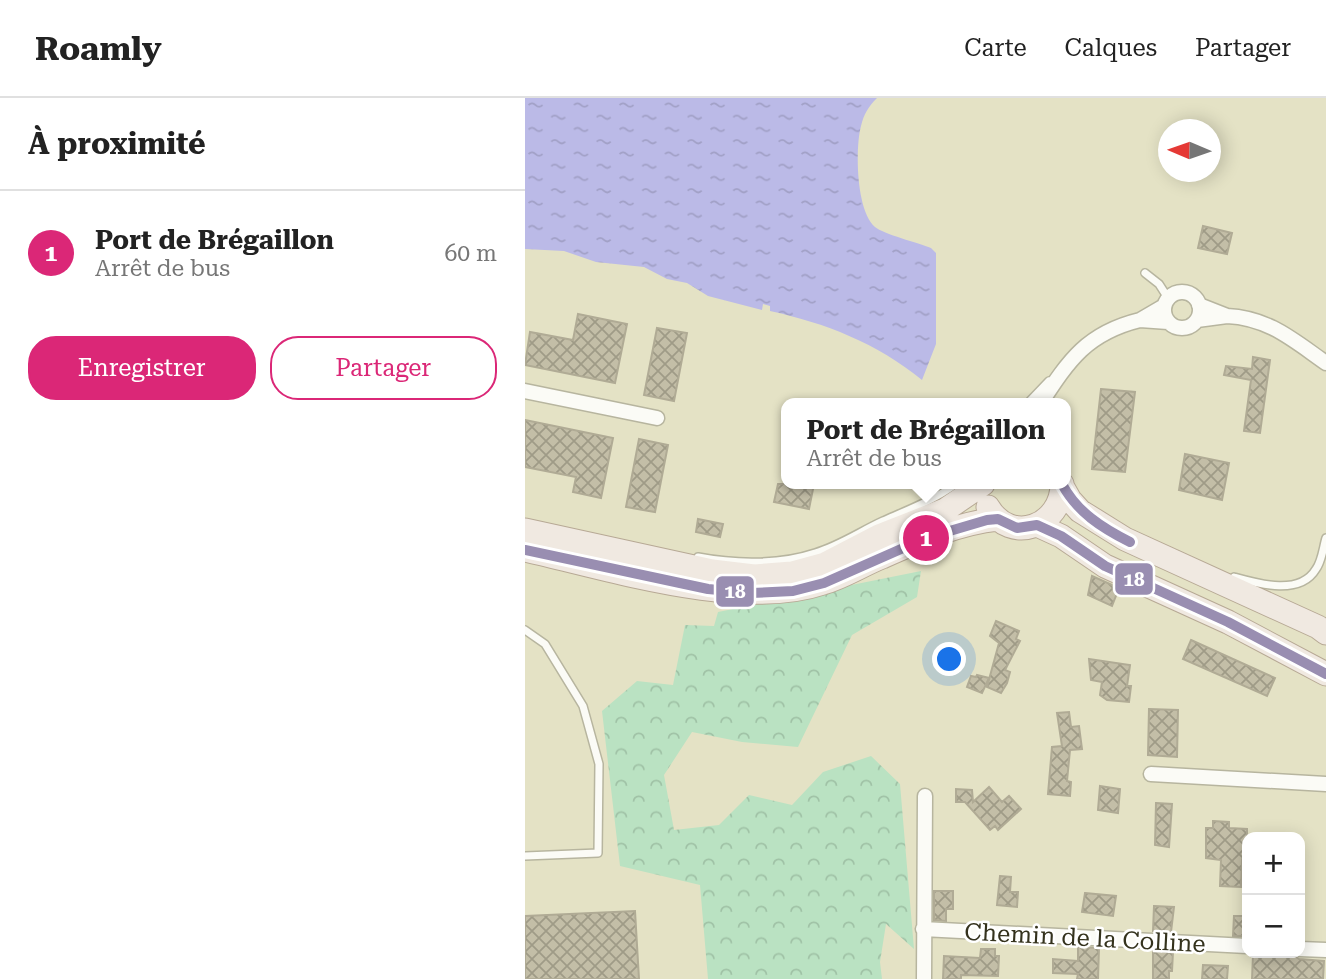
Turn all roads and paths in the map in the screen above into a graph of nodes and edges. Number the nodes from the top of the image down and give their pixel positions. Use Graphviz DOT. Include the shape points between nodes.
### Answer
graph roads {
  1 [pos="1145,273"];
  2 [pos="1166,302"];
  3 [pos="1199,305"];
  4 [pos="1227,316"];
  5 [pos="1140,320"];
  6 [pos="1197,320"];
  7 [pos="1168,322"];
  8 [pos="1324,358"];
  9 [pos="1067,363"];
  10 [pos="525,391"];
  11 [pos="1033,398"];
  12 [pos="1044,398"];
  13 [pos="1054,398"];
  14 [pos="657,418"];
  15 [pos="947,489"];
  16 [pos="976,489"];
  17 [pos="984,489"];
  18 [pos="1062,489"];
  19 [pos="1064,489"];
  20 [pos="998,519"];
  21 [pos="1037,525"];
  22 [pos="528,537"];
  23 [pos="1326,538"];
  24 [pos="625,543"];
  25 [pos="690,555"];
  26 [pos="1198,572"];
  27 [pos="525,629"];
  28 [pos="1326,633"];
  29 [pos="1326,674"];
  30 [pos="1151,774"];
  31 [pos="1326,783"];
  32 [pos="925,796"];
  33 [pos="525,856"];
  34 [pos="923,929"];
  35 [pos="1242,946"];
  36 [pos="1305,949"];
  37 [pos="1326,950"];
  38 [pos="924,979"];
  1 -- 2 [label="lane" via="1159,285"];
  2 -- 3 [label="street" via="1182,292 1193,296"];
  2 -- 5 [label="street"];
  2 -- 7 [label="street"];
  3 -- 4 [label="street"];
  3 -- 6 [label="street"];
  4 -- 6 [label="street"];
  4 -- 8 [label="street" via="1247,317 1287,333"];
  5 -- 7 [label="street"];
  5 -- 9 [label="street" via="1114,326"];
  6 -- 7 [label="street" via="1182,328"];
  9 -- 11 [label="lane"];
  9 -- 12 [label="street"];
  9 -- 13 [label="street"];
  10 -- 14 [label="street"];
  15 -- 25 [label="lane" via="816,553 768,561"];
  16 -- 22 [label="main road" via="945,510 825,564 792,573 754,576 712,571"];
  17 -- 20 [label="main road" via="986,503"];
  18 -- 21 [label="main road" via="1056,510"];
  19 -- 26 [label="main road" via="1080,510 1125,539"];
  20 -- 21 [label="main road" via="1017,528"];
  20 -- 22 [label="main road" via="926,538 824,583 793,591 751,593 708,589"];
  21 -- 29 [label="main road" via="1105,566 1228,622"];
  22 -- 24 [label="lane"];
  23 -- 26 [label="lane" via="1314,573 1292,586 1254,583 1214,570"];
  26 -- 28 [label="main road"];
  27 -- 33 [label="lane" via="545,644 583,706 599,764 599,790 598,853"];
  30 -- 31 [label="street"];
  32 -- 34 [label="street"];
  34 -- 35 [label="street, Chemin de la Colline"];
  34 -- 38 [label="street"];
  36 -- 37 [label="street"];
}
